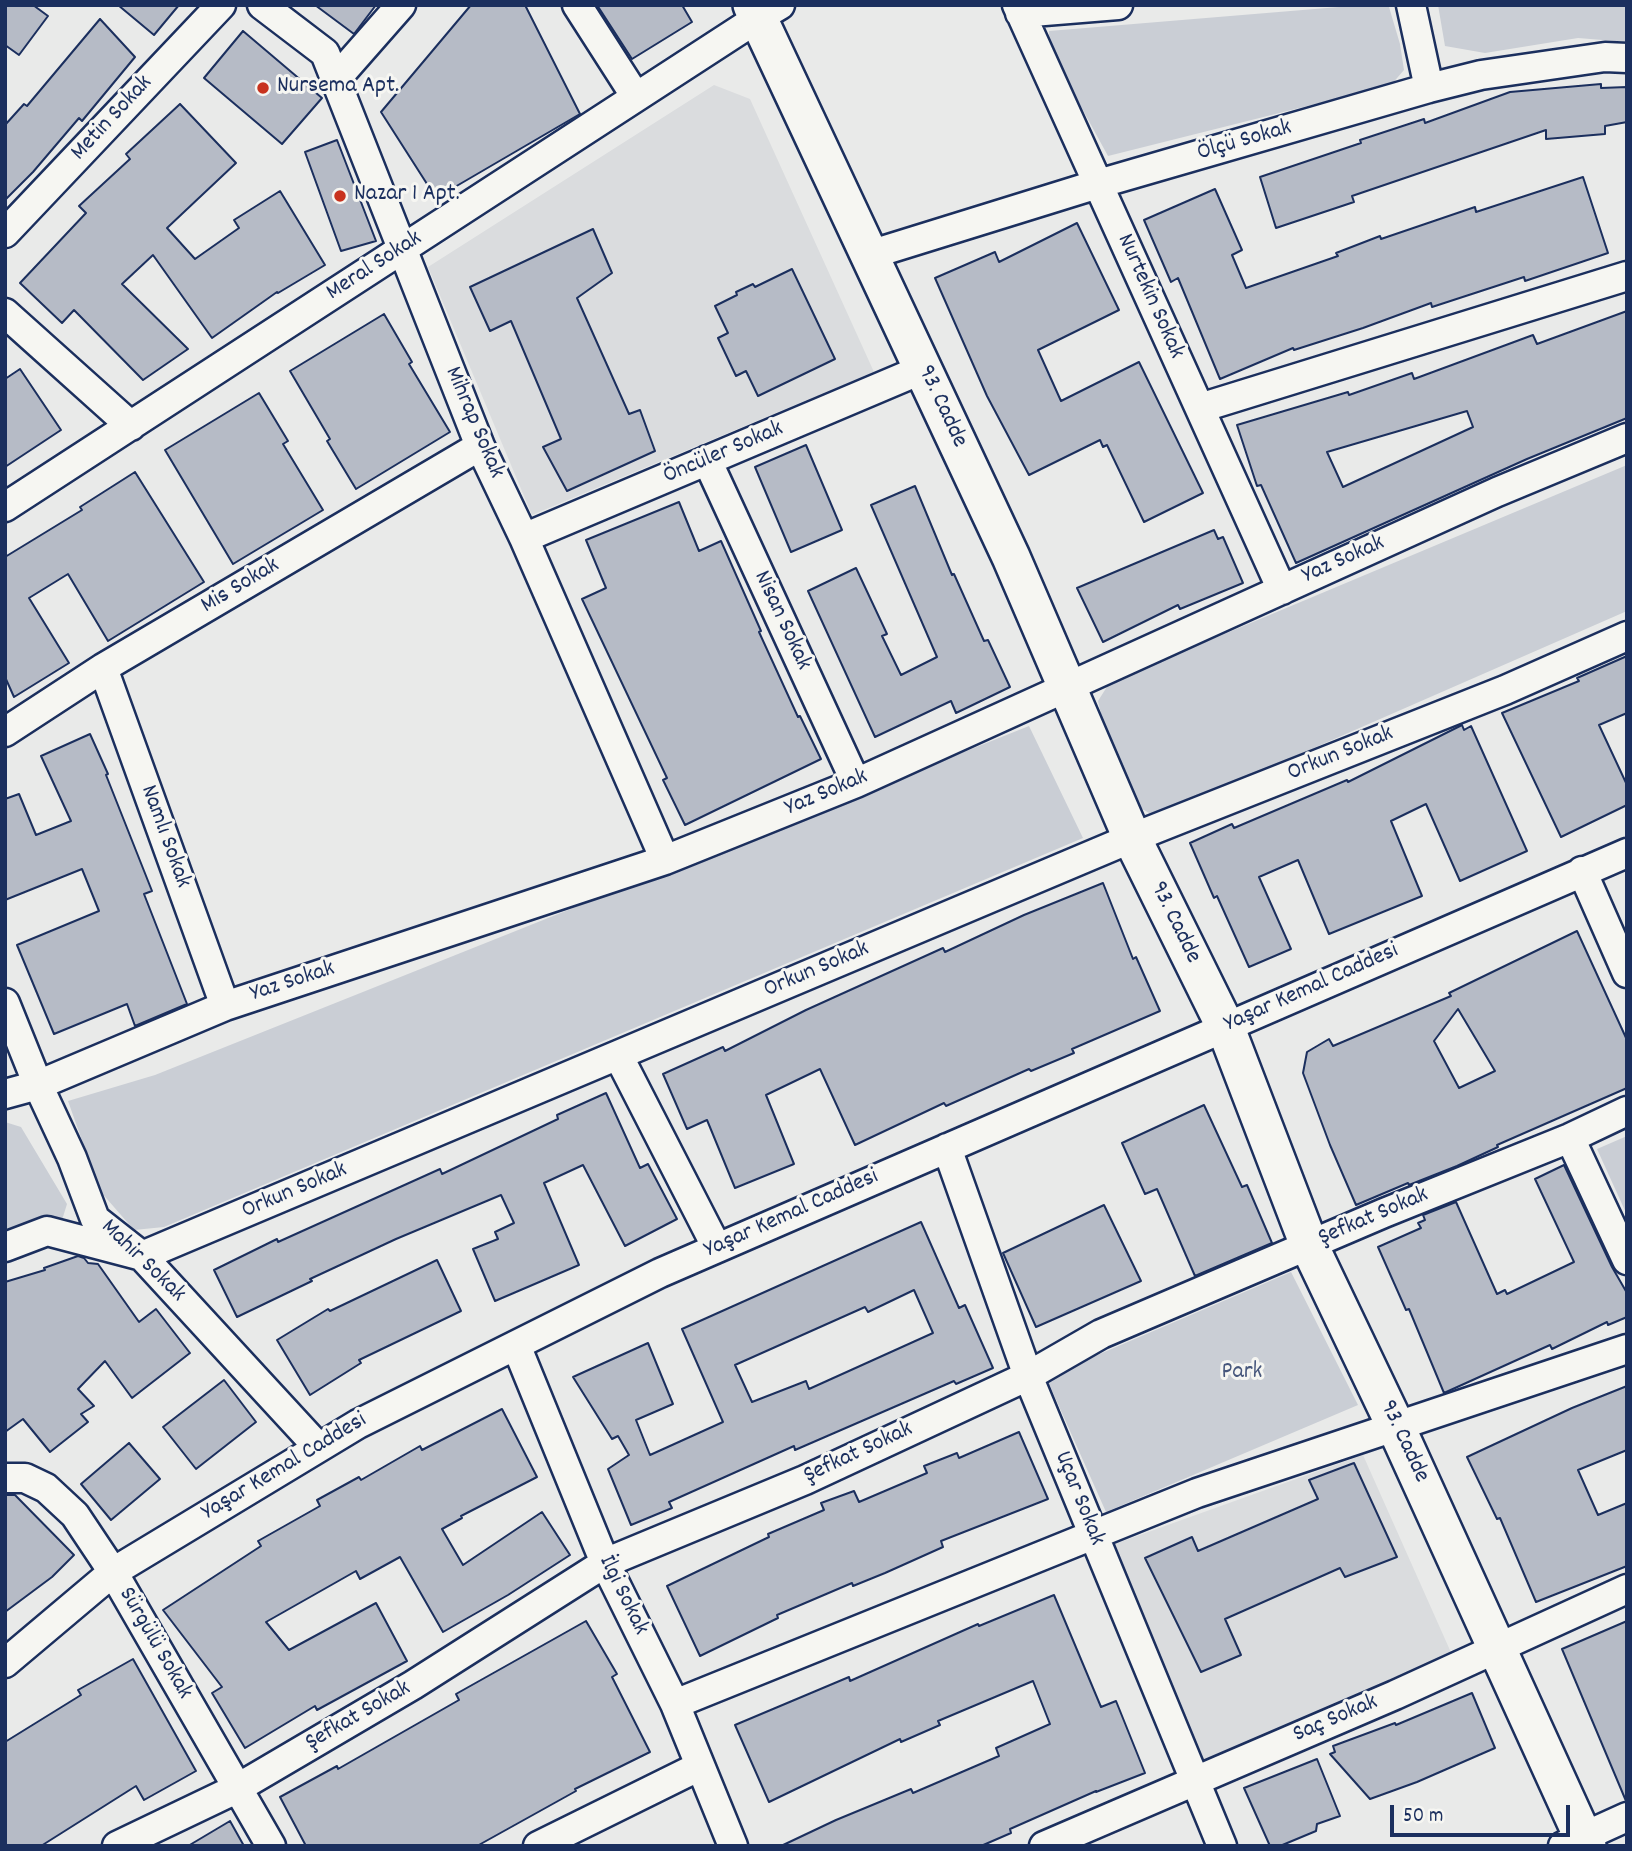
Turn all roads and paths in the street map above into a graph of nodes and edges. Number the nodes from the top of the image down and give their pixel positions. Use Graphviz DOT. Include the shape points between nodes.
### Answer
graph roads {
  1 [pos="221,5"];
  2 [pos="262,5"];
  3 [pos="401,5"];
  4 [pos="577,5"];
  5 [pos="1118,5"];
  6 [pos="1411,5"];
  7 [pos="763,9"];
  8 [pos="1018,9"];
  9 [pos="1627,58"];
  10 [pos="336,79"];
  11 [pos="1429,88"];
  12 [pos="636,97"];
  13 [pos="1098,184"];
  14 [pos="5,233"];
  15 [pos="402,249"];
  16 [pos="869,256"];
  17 [pos="1627,276"];
  18 [pos="5,313"];
  19 [pos="923,369"];
  20 [pos="1200,408"];
  21 [pos="131,426"];
  22 [pos="1627,438"];
  23 [pos="480,446"];
  24 [pos="707,460"];
  25 [pos="5,507"];
  26 [pos="524,538"];
  27 [pos="1282,590"];
  28 [pos="1627,636"];
  29 [pos="103,668"];
  30 [pos="1067,688"];
  31 [pos="5,732"];
  32 [pos="856,782"];
  33 [pos="1132,838"];
  34 [pos="1627,853"];
  35 [pos="665,860"];
  36 [pos="1582,871"];
  37 [pos="1627,973"];
  38 [pos="5,1003"];
  39 [pos="225,1006"];
  40 [pos="1225,1026"];
  41 [pos="618,1055"];
  42 [pos="38,1085"];
  43 [pos="5,1094"];
  44 [pos="1627,1111"];
  45 [pos="1570,1138"];
  46 [pos="947,1148"];
  47 [pos="1309,1245"];
  48 [pos="5,1247"];
  49 [pos="717,1248"];
  50 [pos="142,1256"];
  51 [pos="1627,1260"];
  52 [pos="516,1345"];
  53 [pos="1627,1349"];
  54 [pos="1028,1376"];
  55 [pos="1396,1427"];
  56 [pos="318,1447"];
  57 [pos="5,1478"];
  58 [pos="1092,1536"];
  59 [pos="605,1563"];
  60 [pos="113,1572"];
  61 [pos="1627,1589"];
  62 [pos="1497,1648"];
  63 [pos="5,1663"];
  64 [pos="675,1704"];
  65 [pos="700,1766"];
  66 [pos="1196,1781"];
  67 [pos="236,1789"];
  68 [pos="1627,1817"];
  69 [pos="1577,1843"];
  70 [pos="117,1846"];
  71 [pos="271,1846"];
  72 [pos="538,1846"];
  73 [pos="733,1846"];
  74 [pos="1044,1846"];
  75 [pos="1222,1846"];
  1 -- 14 [label="street, Metin Sokak"];
  2 -- 10 [label="street, Mihrap Sokak" via="325,53"];
  3 -- 10 [label="street"];
  4 -- 12 [label="street"];
  5 -- 8 [label="street"];
  6 -- 11 [label="street"];
  7 -- 12 [label="street, Meral Sokak"];
  7 -- 16 [label="main road, 93. Cadde"];
  8 -- 13 [label="street, Nurtekin Sokak"];
  9 -- 11 [label="street, Ölçü Sokak" via="1605,57 1481,75"];
  10 -- 15 [label="street, Mihrap Sokak"];
  11 -- 13 [label="street, Ölçü Sokak"];
  12 -- 15 [label="street, Meral Sokak"];
  13 -- 16 [label="street, Ölçü Sokak"];
  13 -- 20 [label="street, Nurtekin Sokak"];
  15 -- 21 [label="street, Meral Sokak"];
  15 -- 23 [label="street, Mihrap Sokak"];
  16 -- 19 [label="main road, 93. Cadde"];
  17 -- 20 [label="street"];
  18 -- 21 [label="street"];
  19 -- 24 [label="street, Öncüler Sokak"];
  19 -- 30 [label="main road, 93. Cadde"];
  20 -- 27 [label="street, Nurtekin Sokak"];
  21 -- 25 [label="street, Meral Sokak"];
  22 -- 27 [label="street, Yaz Sokak"];
  23 -- 26 [label="street, Mihrap Sokak"];
  23 -- 29 [label="street, Mis Sokak"];
  24 -- 26 [label="street, Öncüler Sokak"];
  24 -- 32 [label="street, Nisan Sokak"];
  26 -- 35 [label="street, Mihrap Sokak"];
  27 -- 30 [label="street, Yaz Sokak"];
  28 -- 33 [label="street, Orkun Sokak" via="1505,690"];
  29 -- 31 [label="street, Mis Sokak"];
  29 -- 39 [label="street, Namlı Sokak"];
  30 -- 32 [label="street, Yaz Sokak"];
  30 -- 33 [label="main road, 93. Cadde"];
  32 -- 35 [label="street, Yaz Sokak"];
  33 -- 40 [label="main road, 93. Cadde"];
  33 -- 41 [label="street, Orkun Sokak"];
  34 -- 36 [label="street, Yaşar Kemal Caddesi"];
  35 -- 39 [label="street, Yaz Sokak"];
  36 -- 37 [label="street"];
  36 -- 40 [label="street, Yaşar Kemal Caddesi"];
  38 -- 42 [label="street, Mahir Sokak"];
  39 -- 42 [label="street, Yaz Sokak"];
  40 -- 46 [label="street, Yaşar Kemal Caddesi"];
  40 -- 47 [label="main road, 93. Cadde"];
  41 -- 49 [label="street"];
  41 -- 50 [label="street, Orkun Sokak"];
  42 -- 43 [label="street, Yaz Sokak"];
  42 -- 50 [label="street, Mahir Sokak" via="95,1219"];
  44 -- 45 [label="street, Şefkat Sokak"];
  45 -- 47 [label="street, Şefkat Sokak"];
  45 -- 51 [label="street"];
  46 -- 49 [label="street, Yaşar Kemal Caddesi"];
  46 -- 54 [label="street, Uçar Sokak"];
  47 -- 54 [label="street, Şefkat Sokak" via="1101,1334"];
  47 -- 55 [label="main road, 93. Cadde"];
  48 -- 50 [label="street" via="47,1231"];
  49 -- 52 [label="street, Yaşar Kemal Caddesi"];
  50 -- 56 [label="street, Mahir Sokak"];
  52 -- 56 [label="street, Yaşar Kemal Caddesi"];
  52 -- 59 [label="street, İlgi Sokak"];
  53 -- 55 [label="street"];
  54 -- 58 [label="street, Uçar Sokak"];
  54 -- 59 [label="street, Şefkat Sokak" via="805,1480"];
  55 -- 58 [label="street" via="1197,1493"];
  55 -- 62 [label="main road, 93. Cadde"];
  56 -- 60 [label="street, Yaşar Kemal Caddesi"];
  57 -- 60 [label="street, Sürgülü Sokak" via="25,1478 46,1489 75,1515"];
  58 -- 64 [label="street"];
  58 -- 66 [label="street, Uçar Sokak"];
  59 -- 64 [label="street, İlgi Sokak"];
  59 -- 67 [label="street, Şefkat Sokak" via="413,1685"];
  60 -- 63 [label="street, Yaşar Kemal Caddesi"];
  60 -- 67 [label="street, Sürgülü Sokak"];
  61 -- 62 [label="street, Saç Sokak"];
  62 -- 66 [label="street, Saç Sokak"];
  62 -- 69 [label="main road, 93. Cadde"];
  64 -- 65 [label="street, İlgi Sokak"];
  65 -- 72 [label="street"];
  65 -- 73 [label="street, İlgi Sokak"];
  66 -- 74 [label="street, Saç Sokak"];
  66 -- 75 [label="street, Uçar Sokak"];
  67 -- 70 [label="street, Şefkat Sokak"];
  67 -- 71 [label="street, Sürgülü Sokak"];
  68 -- 69 [label="street"];
}
